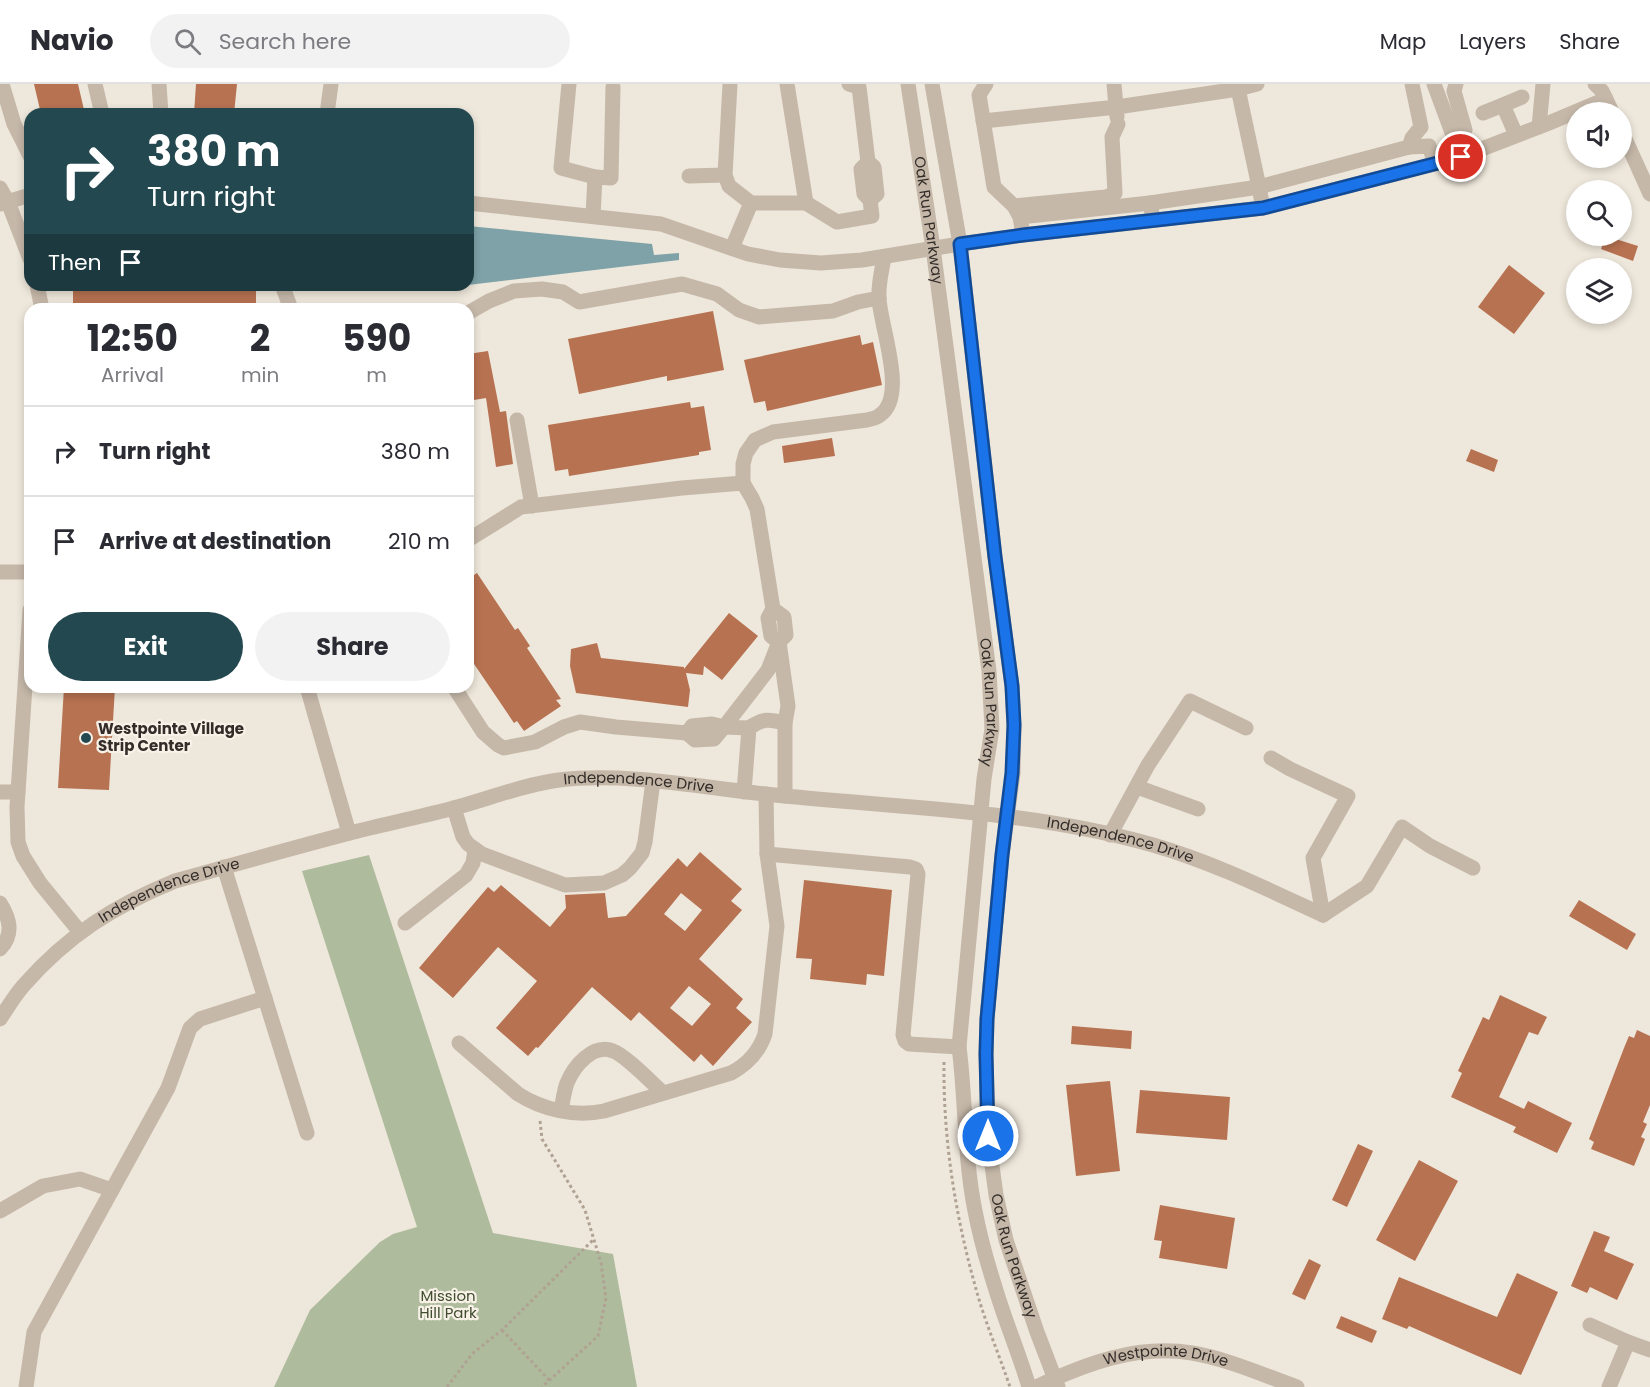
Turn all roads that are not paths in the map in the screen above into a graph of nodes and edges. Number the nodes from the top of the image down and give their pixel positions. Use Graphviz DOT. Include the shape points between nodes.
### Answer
graph roads {
  1 [pos="2,84"];
  2 [pos="95,84"];
  3 [pos="159,84"];
  4 [pos="331,84"];
  5 [pos="568,84"];
  6 [pos="730,84"];
  7 [pos="787,84"];
  8 [pos="849,84"];
  9 [pos="908,84"];
  10 [pos="932,84"];
  11 [pos="986,84"];
  12 [pos="1114,84"];
  13 [pos="1257,84"];
  14 [pos="1412,84"];
  15 [pos="1434,84"];
  16 [pos="1456,84"];
  17 [pos="1543,84"];
  18 [pos="613,87"];
  19 [pos="1237,87"];
  20 [pos="1604,94"];
  21 [pos="1522,98"];
  22 [pos="1503,105"];
  23 [pos="1117,107"];
  24 [pos="101,108"];
  25 [pos="161,108"];
  26 [pos="328,108"];
  27 [pos="1483,113"];
  28 [pos="983,121"];
  29 [pos="1118,124"];
  30 [pos="1539,127"];
  31 [pos="1516,135"];
  32 [pos="1454,140"];
  33 [pos="24,144"];
  34 [pos="1409,147"];
  35 [pos="1632,154"];
  36 [pos="1461,157"];
  37 [pos="1435,163"];
  38 [pos="725,175"];
  39 [pos="689,176"];
  40 [pos="596,177"];
  41 [pos="0,188"];
  42 [pos="1259,188"];
  43 [pos="1650,194"];
  44 [pos="24,197"];
  45 [pos="4,203"];
  46 [pos="751,203"];
  47 [pos="806,203"];
  48 [pos="1150,203"];
  49 [pos="474,204"];
  50 [pos="1126,206"];
  51 [pos="1263,208"];
  52 [pos="1017,212"];
  53 [pos="593,216"];
  54 [pos="1153,221"];
  55 [pos="1023,235"];
  56 [pos="960,244"];
  57 [pos="24,246"];
  58 [pos="732,248"];
  59 [pos="933,248"];
  60 [pos="884,256"];
  61 [pos="879,298"];
  62 [pos="474,310"];
  63 [pos="517,420"];
  64 [pos="743,483"];
  65 [pos="532,506"];
  66 [pos="474,536"];
  67 [pos="0,572"];
  68 [pos="24,573"];
  69 [pos="779,642"];
  70 [pos="25,693"];
  71 [pos="309,693"];
  72 [pos="458,693"];
  73 [pos="785,723"];
  74 [pos="724,727"];
  75 [pos="748,728"];
  76 [pos="1246,728"];
  77 [pos="1271,758"];
  78 [pos="653,782"];
  79 [pos="1137,787"];
  80 [pos="0,792"];
  81 [pos="18,792"];
  82 [pos="744,792"];
  83 [pos="766,794"];
  84 [pos="785,796"];
  85 [pos="454,808"];
  86 [pos="1198,809"];
  87 [pos="981,814"];
  88 [pos="1008,816"];
  89 [pos="349,833"];
  90 [pos="1110,835"];
  91 [pos="475,850"];
  92 [pos="767,854"];
  93 [pos="224,867"];
  94 [pos="1473,868"];
  95 [pos="0,903"];
  96 [pos="1323,915"];
  97 [pos="405,923"];
  98 [pos="80,932"];
  99 [pos="0,949"];
  100 [pos="265,998"];
  101 [pos="0,1018"];
  102 [pos="459,1043"];
  103 [pos="959,1047"];
  104 [pos="663,1093"];
  105 [pos="561,1110"];
  106 [pos="307,1133"];
  107 [pos="112,1190"];
  108 [pos="0,1211"];
  109 [pos="1590,1325"];
  110 [pos="1628,1342"];
  111 [pos="1650,1350"];
  112 [pos="1056,1383"];
  113 [pos="26,1387"];
  114 [pos="1029,1387"];
  115 [pos="1036,1387"];
  116 [pos="1297,1387"];
  117 [pos="1609,1387"];
  1 -- 33 [label="street"];
  2 -- 24 [label="street"];
  3 -- 25 [label="street"];
  4 -- 26 [label="street"];
  5 -- 40 [label="street" via="561,168"];
  6 -- 38 [label="street"];
  7 -- 47 [label="street"];
  8 -- 47 [label="street" via="859,87 868,162 861,169 872,216 837,222"];
  9 -- 59 [label="street, Oak Run Parkway"];
  10 -- 56 [label="street, Oak Run Parkway"];
  11 -- 28 [label="street" via="979,95"];
  12 -- 23 [label="street"];
  13 -- 19 [label="street"];
  14 -- 34 [label="street" via="1421,127"];
  15 -- 32 [label="street"];
  16 -- 32 [label="street" via="1454,91 1466,130"];
  17 -- 30 [label="street"];
  18 -- 40 [label="street" via="611,178"];
  19 -- 23 [label="street"];
  19 -- 42 [label="street"];
  20 -- 30 [label="street"];
  21 -- 22 [label="street"];
  22 -- 27 [label="street"];
  22 -- 31 [label="street"];
  23 -- 28 [label="street"];
  23 -- 29 [label="street"];
  28 -- 52 [label="street" via="994,187"];
  29 -- 50 [label="street"];
  29 -- 52 [label="street" via="1112,137 1115,193"];
  30 -- 31 [label="street"];
  31 -- 36 [label="street"];
  32 -- 36 [label="street"];
  34 -- 37 [label="street" via="1428,147"];
  34 -- 42 [label="street"];
  35 -- 43 [label="street"];
  36 -- 37 [label="street"];
  37 -- 51 [label="street"];
  38 -- 39 [label="street"];
  38 -- 46 [label="street" via="729,186"];
  40 -- 53 [label="street"];
  41 -- 45 [label="street"];
  42 -- 48 [label="street"];
  42 -- 51 [label="street"];
  44 -- 45 [label="street"];
  45 -- 57 [label="street"];
  46 -- 47 [label="street"];
  46 -- 58 [label="street"];
  48 -- 50 [label="street"];
  48 -- 54 [label="street"];
  49 -- 53 [label="street"];
  50 -- 52 [label="street"];
  51 -- 54 [label="street"];
  52 -- 55 [label="street"];
  53 -- 58 [label="street" via="661,224"];
  54 -- 55 [label="street"];
  55 -- 56 [label="street"];
  56 -- 59 [label="street"];
  56 -- 88 [label="street, Oak Run Parkway" via="1012,686 1014,725"];
  58 -- 60 [label="street" via="771,258 821,263"];
  59 -- 60 [label="street"];
  59 -- 87 [label="street, Oak Run Parkway" via="989,671 992,729"];
  60 -- 61 [label="street"];
  61 -- 62 [label="street" via="833,311 759,317 739,310 717,294 682,284 579,302 563,292 514,291"];
  61 -- 64 [label="street" via="892,372 887,407 881,415 867,420 773,432 756,440 746,453"];
  63 -- 65 [label="street"];
  64 -- 65 [label="street"];
  64 -- 69 [label="street" via="757,509 773,609 768,618 771,636"];
  65 -- 66 [label="street" via="521,507"];
  67 -- 68 [label="street"];
  69 -- 73 [label="street" via="788,706"];
  69 -- 74 [label="street" via="768,670"];
  70 -- 81 [label="street"];
  71 -- 89 [label="street"];
  72 -- 74 [label="street" via="483,732 504,748 535,742 580,722 687,733 692,726"];
  73 -- 75 [label="street" via="759,720"];
  73 -- 84 [label="street"];
  74 -- 75 [label="street"];
  75 -- 82 [label="street"];
  76 -- 79 [label="street" via="1190,700"];
  77 -- 96 [label="street" via="1348,796 1313,858"];
  78 -- 82 [label="street, Independence Drive"];
  78 -- 85 [label="street, Independence Drive" via="596,777 558,780"];
  78 -- 91 [label="street" via="642,853 622,875 604,883 565,885"];
  79 -- 86 [label="street"];
  79 -- 90 [label="street"];
  80 -- 81 [label="street"];
  81 -- 98 [label="street" via="17,832 23,856"];
  82 -- 83 [label="street, Independence Drive"];
  83 -- 84 [label="street, Independence Drive"];
  83 -- 92 [label="street"];
  84 -- 87 [label="street, Independence Drive"];
  85 -- 89 [label="street, Independence Drive"];
  85 -- 91 [label="street" via="463,837"];
  87 -- 88 [label="street, Independence Drive"];
  87 -- 103 [label="street, Oak Run Parkway"];
  88 -- 90 [label="street, Independence Drive"];
  88 -- 112 [label="street, Oak Run Parkway" via="987,1019 988,1136 1006,1240"];
  89 -- 93 [label="street, Independence Drive"];
  90 -- 96 [label="street, Independence Drive" via="1197,859"];
  91 -- 97 [label="street" via="466,875"];
  92 -- 103 [label="street" via="916,869 903,1035 909,1044"];
  92 -- 104 [label="street" via="777,926 762,1044 749,1062 731,1073"];
  93 -- 98 [label="street, Independence Drive" via="151,891"];
  93 -- 100 [label="street"];
  94 -- 96 [label="street" via="1402,827 1367,886"];
  95 -- 99 [label="street" via="10,933"];
  98 -- 101 [label="street, Independence Drive" via="22,987"];
  100 -- 106 [label="street"];
  100 -- 107 [label="street" via="200,1020 190,1028 168,1088"];
  102 -- 105 [label="street" via="518,1094 537,1105"];
  103 -- 114 [label="street, Oak Run Parkway" via="975,1209 996,1289"];
  104 -- 105 [label="street" via="593,1113"];
  104 -- 105 [label="street" via="622,1057 605,1049 587,1056 573,1070"];
  107 -- 108 [label="street" via="80,1179 43,1185"];
  107 -- 113 [label="street" via="34,1332"];
  109 -- 110 [label="street"];
  110 -- 111 [label="street"];
  110 -- 117 [label="street"];
  112 -- 115 [label="street, Westpointe Drive"];
  112 -- 116 [label="street, Westpointe Drive" via="1093,1363 1128,1354 1174,1351 1211,1358"];
}
